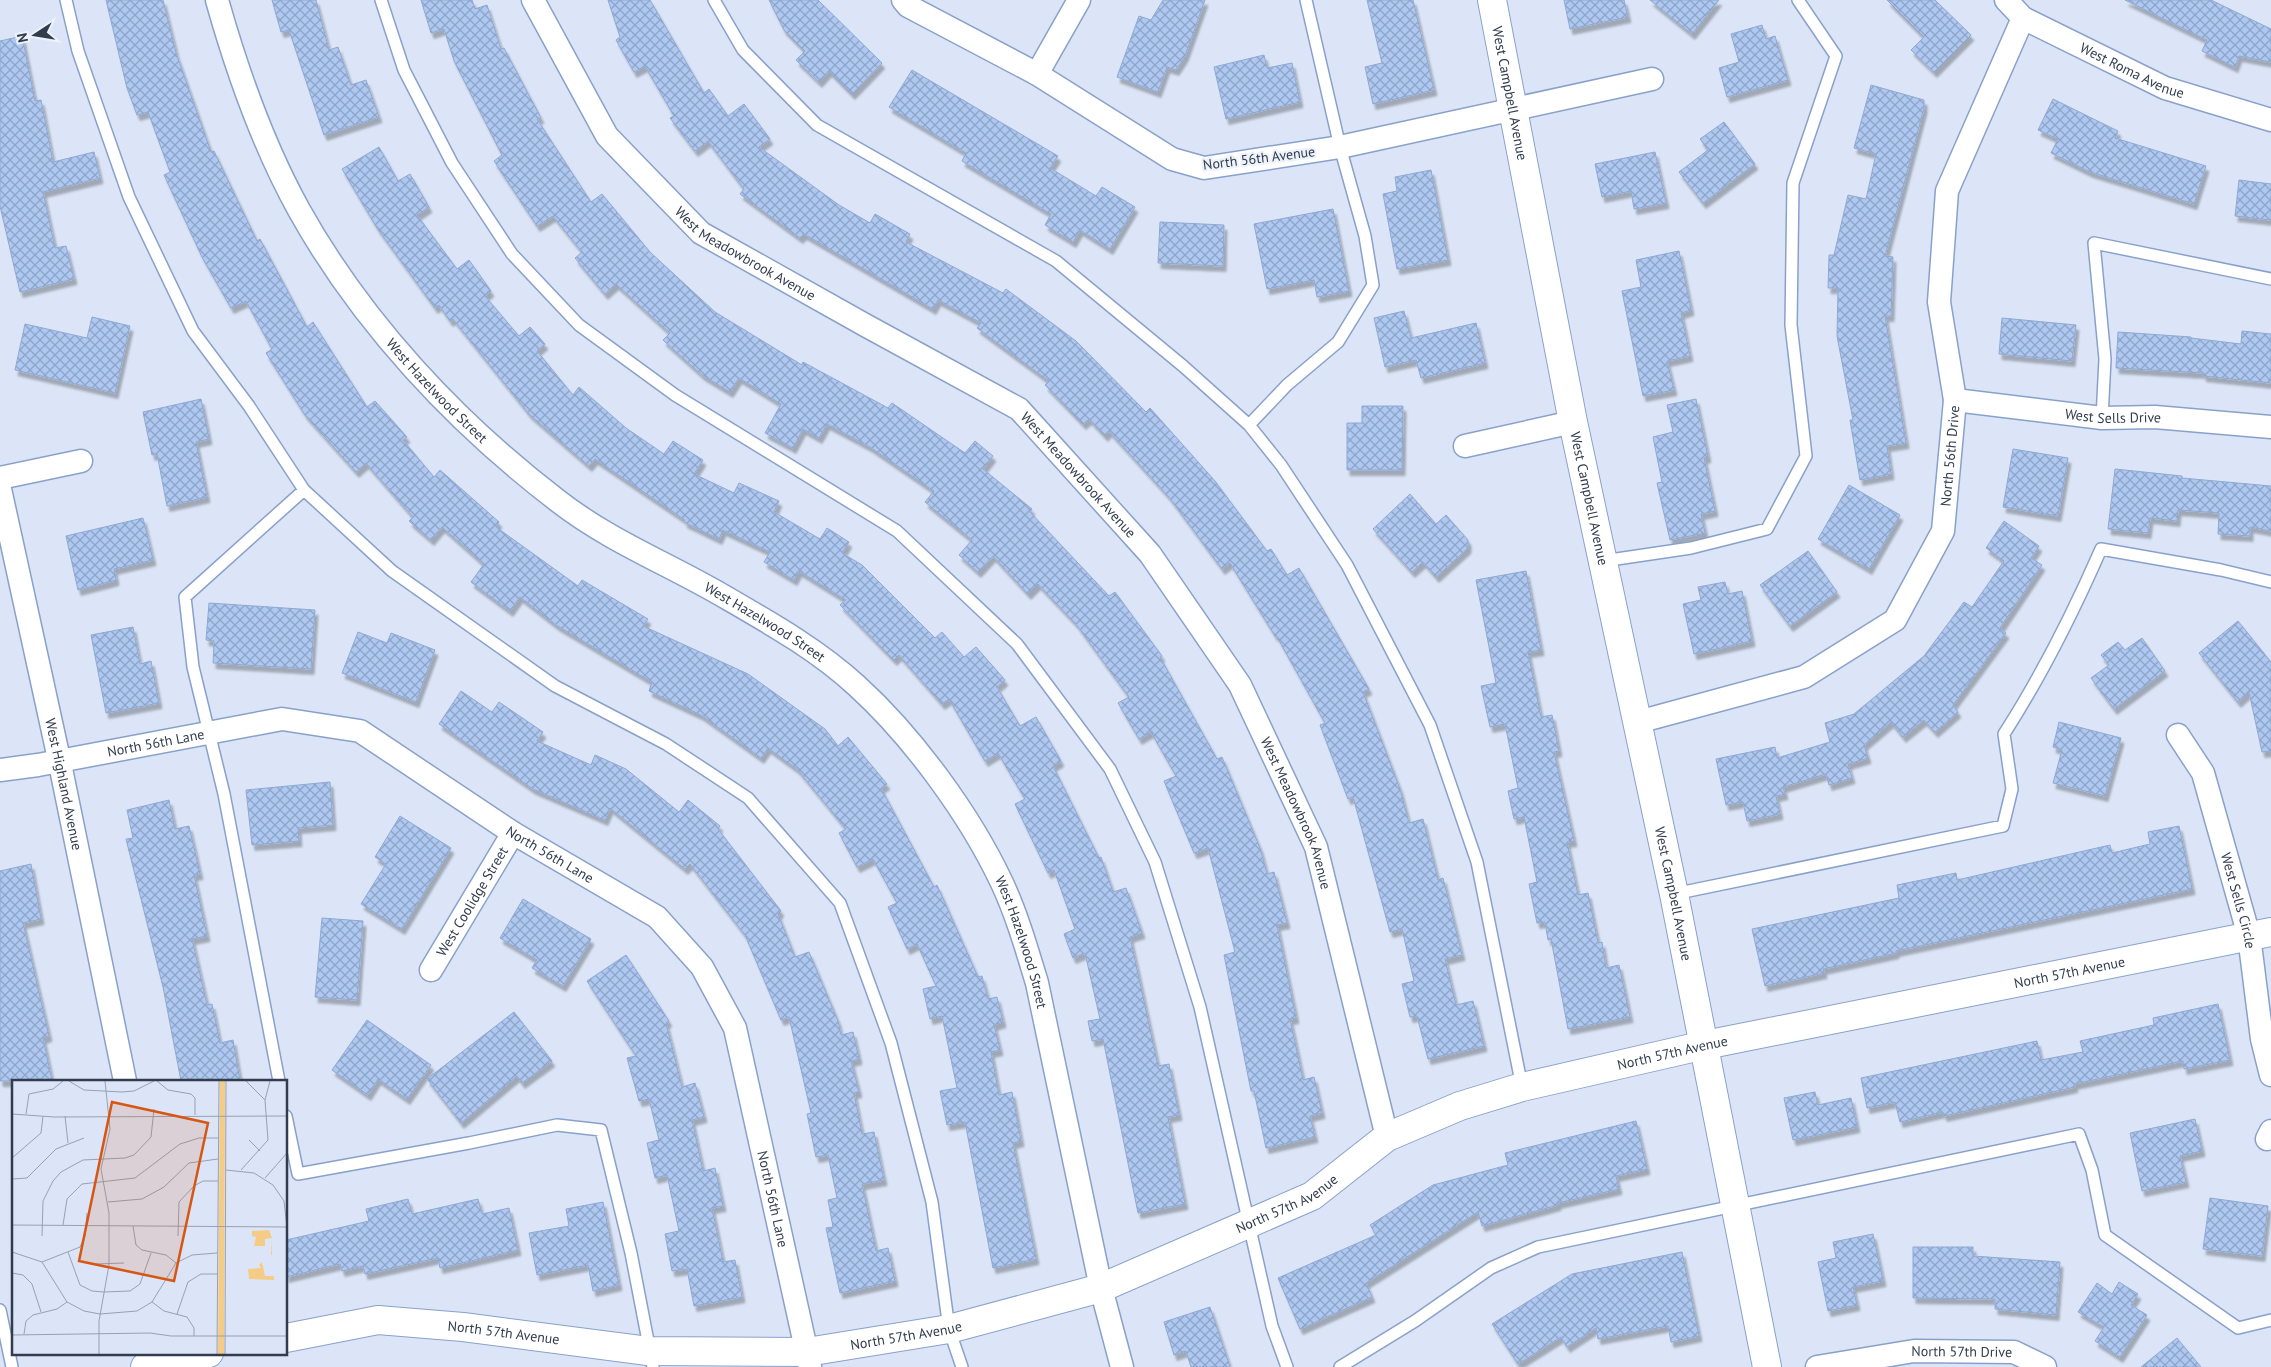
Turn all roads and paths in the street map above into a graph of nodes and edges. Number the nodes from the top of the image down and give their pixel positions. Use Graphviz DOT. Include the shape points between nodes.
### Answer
graph roads {
  1 [pos="66,0"];
  2 [pos="217,0"];
  3 [pos="381,0"];
  4 [pos="532,0"];
  5 [pos="714,0"];
  6 [pos="903,0"];
  7 [pos="1079,0"];
  8 [pos="1306,0"];
  9 [pos="1492,0"];
  10 [pos="1798,0"];
  11 [pos="2006,0"];
  12 [pos="2023,18"];
  13 [pos="1037,74"];
  14 [pos="1652,79"];
  15 [pos="1514,110"];
  16 [pos="2271,120"];
  17 [pos="1340,147"];
  18 [pos="2271,278"];
  19 [pos="1955,400"];
  20 [pos="2102,418"];
  21 [pos="1573,422"];
  22 [pos="1249,426"];
  23 [pos="2271,427"];
  24 [pos="1464,446"];
  25 [pos="81,461"];
  26 [pos="0,478"];
  27 [pos="0,489"];
  28 [pos="304,490"];
  29 [pos="1603,561"];
  30 [pos="2271,582"];
  31 [pos="1638,722"];
  32 [pos="210,732"];
  33 [pos="2178,735"];
  34 [pos="59,759"];
  35 [pos="0,770"];
  36 [pos="513,833"];
  37 [pos="1674,894"];
  38 [pos="2260,934"];
  39 [pos="431,970"];
  40 [pos="1705,1045"];
  41 [pos="2271,1075"];
  42 [pos="125,1080"];
  43 [pos="279,1080"];
  44 [pos="1522,1087"];
  45 [pos="288,1126"];
  46 [pos="1387,1137"];
  47 [pos="1736,1205"];
  48 [pos="1250,1223"];
  49 [pos="1101,1288"];
  50 [pos="0,1310"];
  51 [pos="2271,1320"];
  52 [pos="949,1328"];
  53 [pos="288,1338"];
  54 [pos="205,1354"];
  55 [pos="650,1359"];
  56 [pos="809,1359"];
  57 [pos="181,1360"];
  58 [pos="12,1367"];
  59 [pos="145,1367"];
  60 [pos="962,1367"];
  61 [pos="1122,1367"];
  62 [pos="1287,1367"];
  63 [pos="1340,1367"];
  64 [pos="1767,1367"];
  65 [pos="1816,1367"];
  66 [pos="2045,1367"];
  1 -- 28 [label="lane" via="78,51 129,197 188,322"];
  2 -- 49 [label="street, West Hazelwood Street" via="240,76 299,210 359,300 402,355 483,439 558,501 602,531 721,594 775,627 857,685 888,717 945,787 1002,882 1022,934 1037,984"];
  3 -- 48 [label="lane" via="404,70 452,163 512,254 579,325 675,395 897,531 1017,644 1110,769 1155,862 1197,998"];
  4 -- 46 [label="street, West Meadowbrook Avenue" via="607,136 701,233 1019,409 1150,554 1240,685 1316,847"];
  5 -- 22 [label="lane" via="743,50 817,125 1056,261 1184,366"];
  6 -- 13 [label="street, North 56th Avenue" via="908,6"];
  7 -- 13 [label="street"];
  8 -- 17 [label="lane"];
  9 -- 15 [label="street, West Campbell Avenue"];
  10 -- 29 [label="lane" via="1836,56 1792,183 1791,325 1806,456 1767,529 1691,548"];
  11 -- 12 [label="street, West Roma Avenue"];
  12 -- 16 [label="street, West Roma Avenue" via="2165,88"];
  12 -- 19 [label="street, North 56th Drive" via="1947,190 1939,302"];
  13 -- 17 [label="street, North 56th Avenue" via="1172,159 1204,168"];
  14 -- 15 [label="street, North 56th Avenue"];
  15 -- 17 [label="street, North 56th Avenue"];
  15 -- 21 [label="street, West Campbell Avenue"];
  17 -- 22 [label="lane" via="1365,236 1374,285 1338,342 1287,386"];
  18 -- 20 [label="lane" via="2094,243 2105,359"];
  19 -- 20 [label="street, West Sells Drive"];
  19 -- 31 [label="street, North 56th Drive" via="1943,531 1895,620 1804,677"];
  20 -- 23 [label="street, West Sells Drive" via="2155,417"];
  21 -- 24 [label="street, West Campbell Avenue"];
  21 -- 29 [label="street, West Campbell Avenue"];
  22 -- 44 [label="lane" via="1281,465 1347,565 1430,724 1477,862"];
  25 -- 26 [label="street"];
  27 -- 34 [label="street, West Highland Avenue"];
  28 -- 32 [label="lane" via="185,597 193,667"];
  28 -- 52 [label="lane" via="392,571 555,686 666,744 748,798 840,903 891,1043 932,1202"];
  29 -- 31 [label="street, West Campbell Avenue"];
  30 -- 37 [label="lane" via="2101,549 2031,690 2004,734 2012,789 2003,826"];
  31 -- 37 [label="street, West Campbell Avenue"];
  32 -- 34 [label="street, North 56th Lane"];
  32 -- 36 [label="street, North 56th Lane" via="282,719 360,731"];
  32 -- 43 [label="lane"];
  33 -- 38 [label="street, West Sells Circle" via="2203,773"];
  34 -- 35 [label="street, North 56th Lane"];
  34 -- 42 [label="street, West Highland Avenue"];
  36 -- 39 [label="street, West Coolidge Street"];
  36 -- 56 [label="street, North 56th Lane" via="657,917 702,967 735,1028"];
  37 -- 40 [label="street, West Campbell Avenue"];
  38 -- 40 [label="street, North 57th Avenue"];
  38 -- 41 [label="street, West Sells Circle" via="2262,1039"];
  40 -- 44 [label="street, North 57th Avenue"];
  40 -- 47 [label="street, West Campbell Avenue"];
  44 -- 46 [label="street, North 57th Avenue" via="1460,1106"];
  45 -- 55 [label="lane" via="298,1174 557,1125 601,1130 631,1253"];
  46 -- 48 [label="street, North 57th Avenue" via="1312,1196"];
  47 -- 51 [label="lane" via="2079,1134 2092,1170 2105,1235 2238,1328"];
  47 -- 63 [label="lane" via="1538,1247 1491,1268 1416,1321"];
  47 -- 64 [label="street, West Campbell Avenue"];
  48 -- 49 [label="street, North 57th Avenue"];
  48 -- 62 [label="lane" via="1272,1326"];
  49 -- 52 [label="street, North 57th Avenue"];
  49 -- 61 [label="street, West Hazelwood Street"];
  50 -- 58 [label="lane"];
  52 -- 56 [label="street, North 57th Avenue"];
  52 -- 60 [label="lane"];
  53 -- 55 [label="street, North 57th Avenue" via="378,1320 463,1327"];
  54 -- 57 [label="street"];
  55 -- 56 [label="street, North 57th Avenue"];
  57 -- 59 [label="street"];
  65 -- 66 [label="street, North 57th Drive" via="1914,1351 2014,1352"];
}
